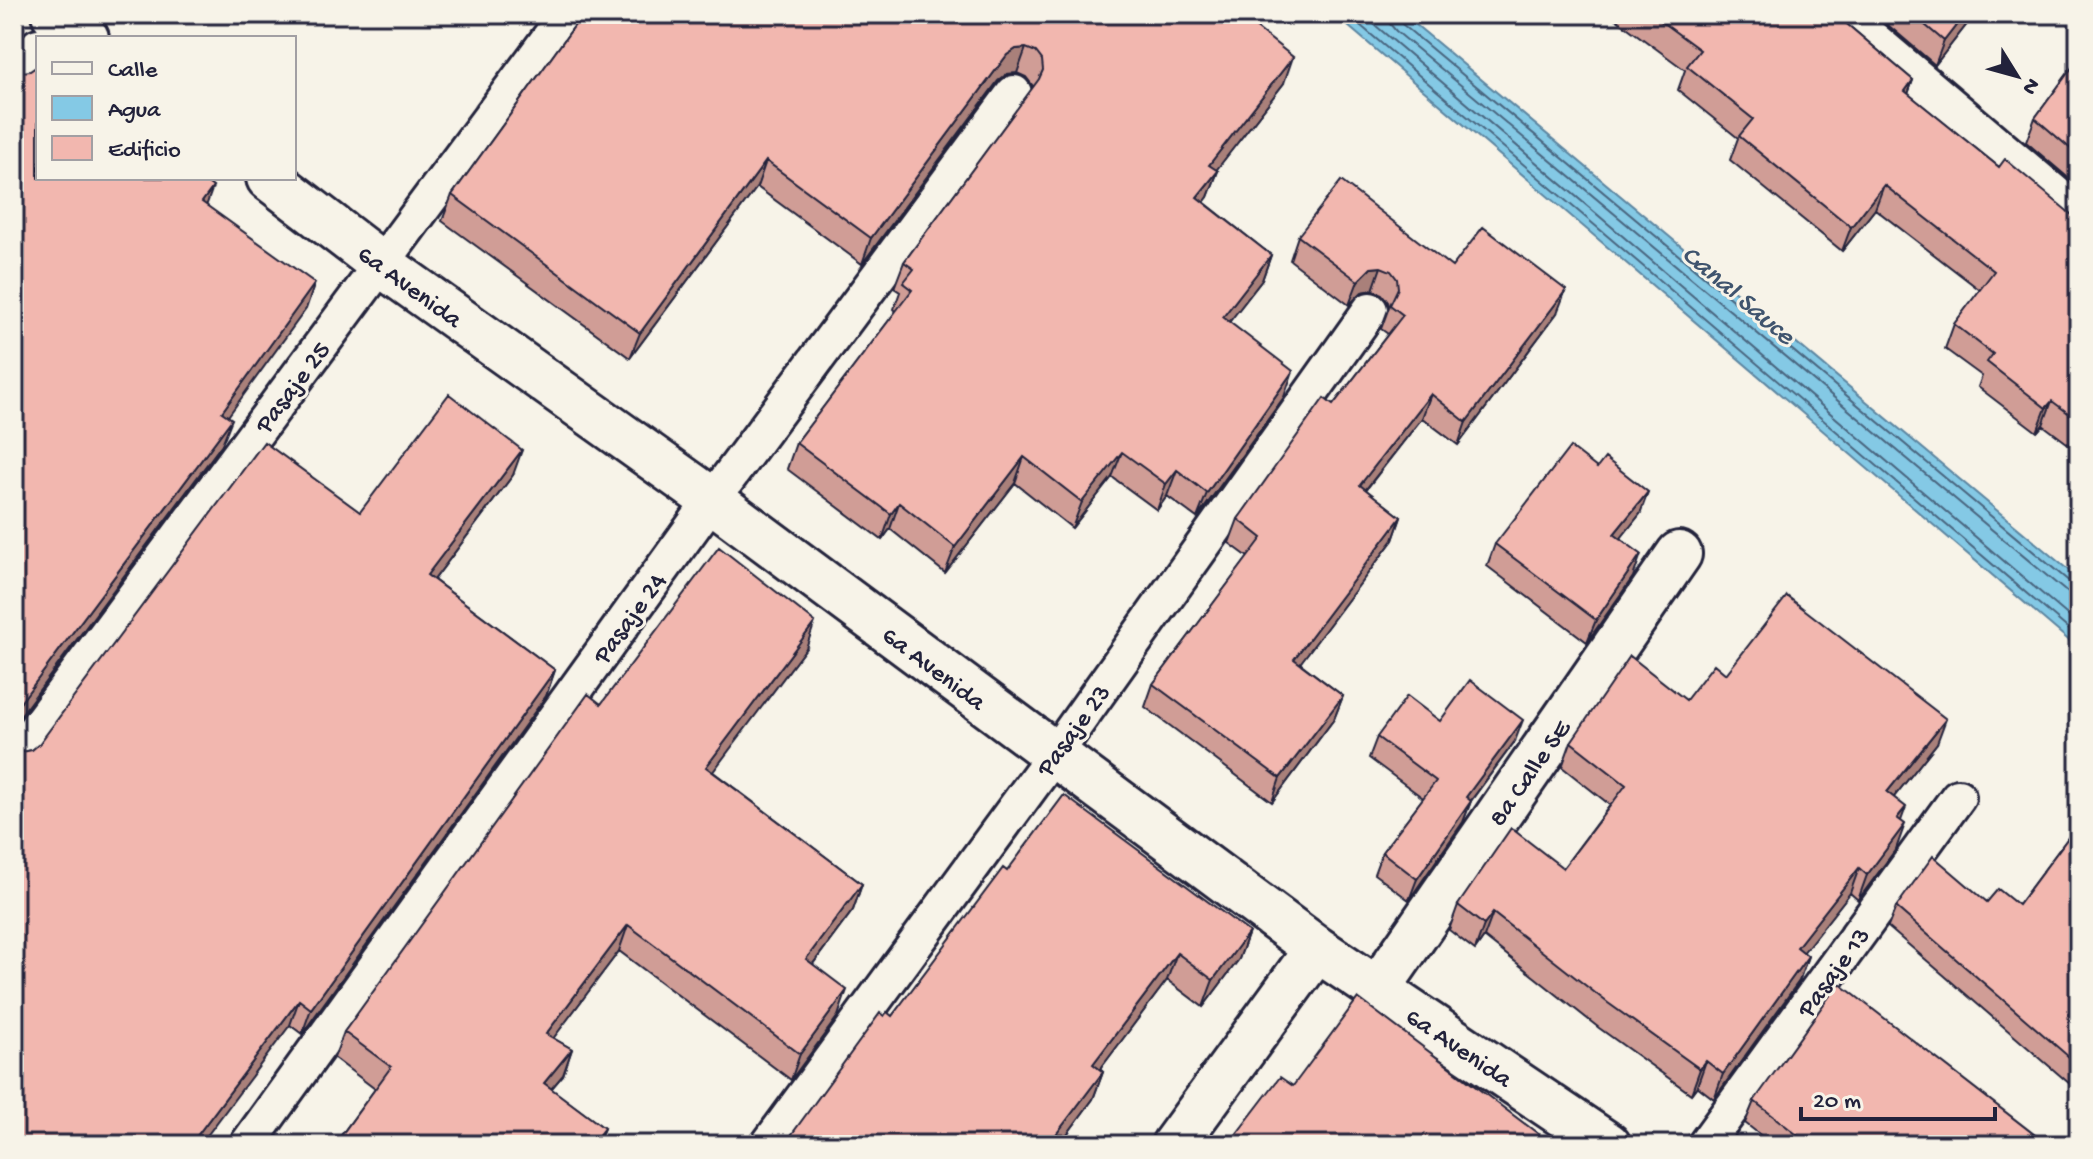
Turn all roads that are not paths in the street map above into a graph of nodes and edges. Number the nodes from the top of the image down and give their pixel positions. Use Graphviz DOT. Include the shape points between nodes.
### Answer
graph roads {
  1 [pos="567,14"];
  2 [pos="1836,14"];
  3 [pos="36,52"];
  4 [pos="14,78"];
  5 [pos="1014,93"];
  6 [pos="272,180"];
  7 [pos="2079,220"];
  8 [pos="381,264"];
  9 [pos="1370,310"];
  10 [pos="712,500"];
  11 [pos="1679,554"];
  12 [pos="1054,755"];
  13 [pos="14,758"];
  14 [pos="1958,797"];
  15 [pos="1317,949"];
  16 [pos="1377,990"];
  17 [pos="247,1145"];
  18 [pos="768,1145"];
  19 [pos="1174,1145"];
  20 [pos="1608,1145"];
  21 [pos="1705,1145"];
  1 -- 8 [label="lane, Pasaje 25"];
  2 -- 7 [label="street"];
  3 -- 4 [label="lane"];
  5 -- 10 [label="lane, Pasaje 24"];
  6 -- 8 [label="street, 6a Avenida"];
  8 -- 10 [label="street, 6a Avenida"];
  8 -- 13 [label="lane, Pasaje 25"];
  9 -- 12 [label="lane, Pasaje 23"];
  10 -- 12 [label="street, 6a Avenida"];
  10 -- 17 [label="lane, Pasaje 24"];
  11 -- 16 [label="street, 8a Calle SE"];
  12 -- 15 [label="street, 6a Avenida"];
  12 -- 18 [label="lane, Pasaje 23"];
  14 -- 21 [label="lane, Pasaje 13"];
  15 -- 16 [label="street, 6a Avenida"];
  15 -- 19 [label="street"];
  16 -- 20 [label="street, 6a Avenida"];
}
